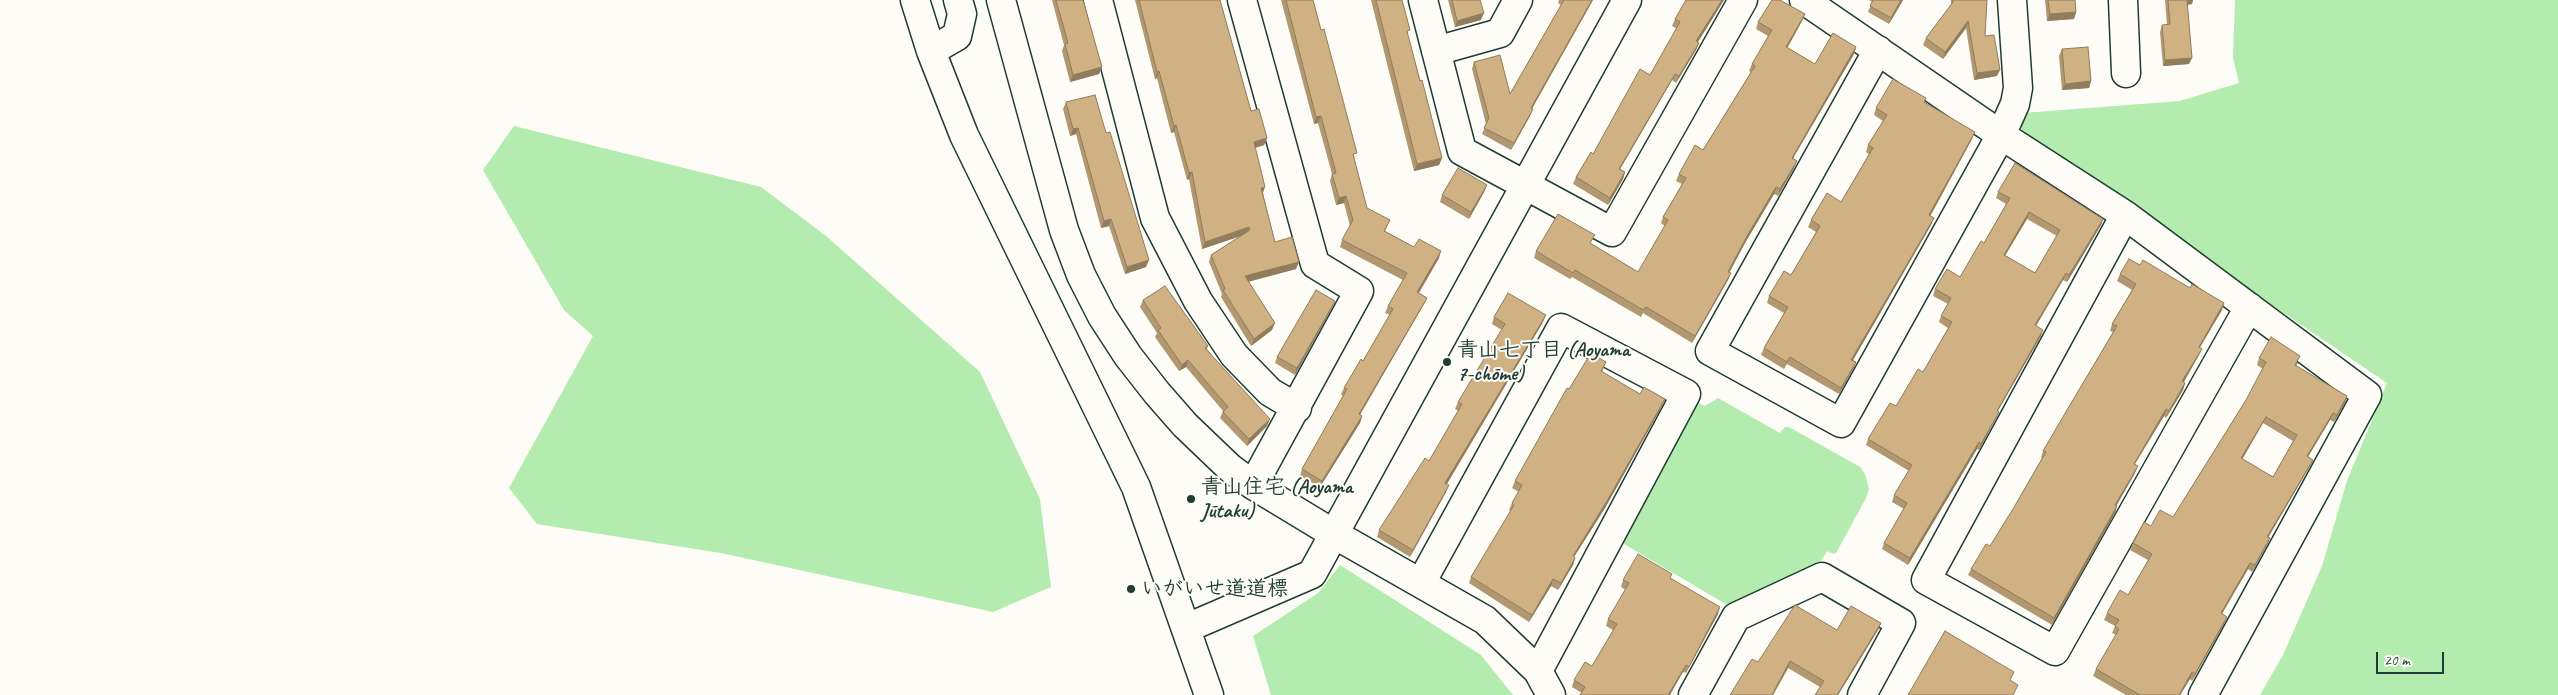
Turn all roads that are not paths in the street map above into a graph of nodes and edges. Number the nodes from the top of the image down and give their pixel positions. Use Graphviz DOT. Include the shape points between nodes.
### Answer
graph roads {
  1 [pos="915,0"];
  2 [pos="958,0"];
  3 [pos="1001,0"];
  4 [pos="1098,0"];
  5 [pos="1242,0"];
  6 [pos="1423,0"];
  7 [pos="1518,0"];
  8 [pos="1627,0"];
  9 [pos="1743,0"];
  10 [pos="1804,0"];
  11 [pos="2012,0"];
  12 [pos="2124,0"];
  13 [pos="931,50"];
  14 [pos="1878,50"];
  15 [pos="1436,52"];
  16 [pos="2126,73"];
  17 [pos="2001,135"];
  18 [pos="1526,186"];
  19 [pos="2125,215"];
  20 [pos="2250,307"];
  21 [pos="1297,408"];
  22 [pos="1253,485"];
  23 [pos="1334,534"];
  24 [pos="1421,583"];
  25 [pos="1187,628"];
  26 [pos="1538,671"];
  27 [pos="1209,695"];
  28 [pos="1551,695"];
  29 [pos="1693,695"];
  30 [pos="1862,695"];
  31 [pos="2203,695"];
  1 -- 13 [label="street"];
  2 -- 13 [label="street" via="962,14 957,36"];
  3 -- 22 [label="street" via="1064,230 1081,275 1102,316 1157,393 1185,425"];
  4 -- 21 [label="street" via="1155,218 1198,301 1234,355 1270,392"];
  5 -- 21 [label="street" via="1315,264 1359,291"];
  6 -- 15 [label="street"];
  7 -- 15 [label="street" via="1500,33"];
  8 -- 18 [label="street"];
  9 -- 18 [label="street" via="1612,232"];
  10 -- 14 [label="street"];
  11 -- 17 [label="street" via="2018,88"];
  12 -- 16 [label="street"];
  13 -- 25 [label="street" via="964,135 1136,487"];
  14 -- 17 [label="street"];
  14 -- 17 [label="street" via="1710,351 1841,423"];
  15 -- 18 [label="street" via="1462,152"];
  17 -- 19 [label="street"];
  18 -- 23 [label="street"];
  19 -- 20 [label="street"];
  19 -- 20 [label="street" via="1926,580 2055,651"];
  20 -- 31 [label="street" via="2367,395"];
  21 -- 22 [label="street"];
  22 -- 23 [label="street"];
  23 -- 24 [label="street"];
  23 -- 25 [label="street" via="1312,574"];
  24 -- 26 [label="street" via="1485,620"];
  24 -- 26 [label="street" via="1562,328 1686,394"];
  25 -- 27 [label="street"];
  26 -- 28 [label="street"];
  29 -- 30 [label="street" via="1736,617 1822,577 1901,623"];
}
